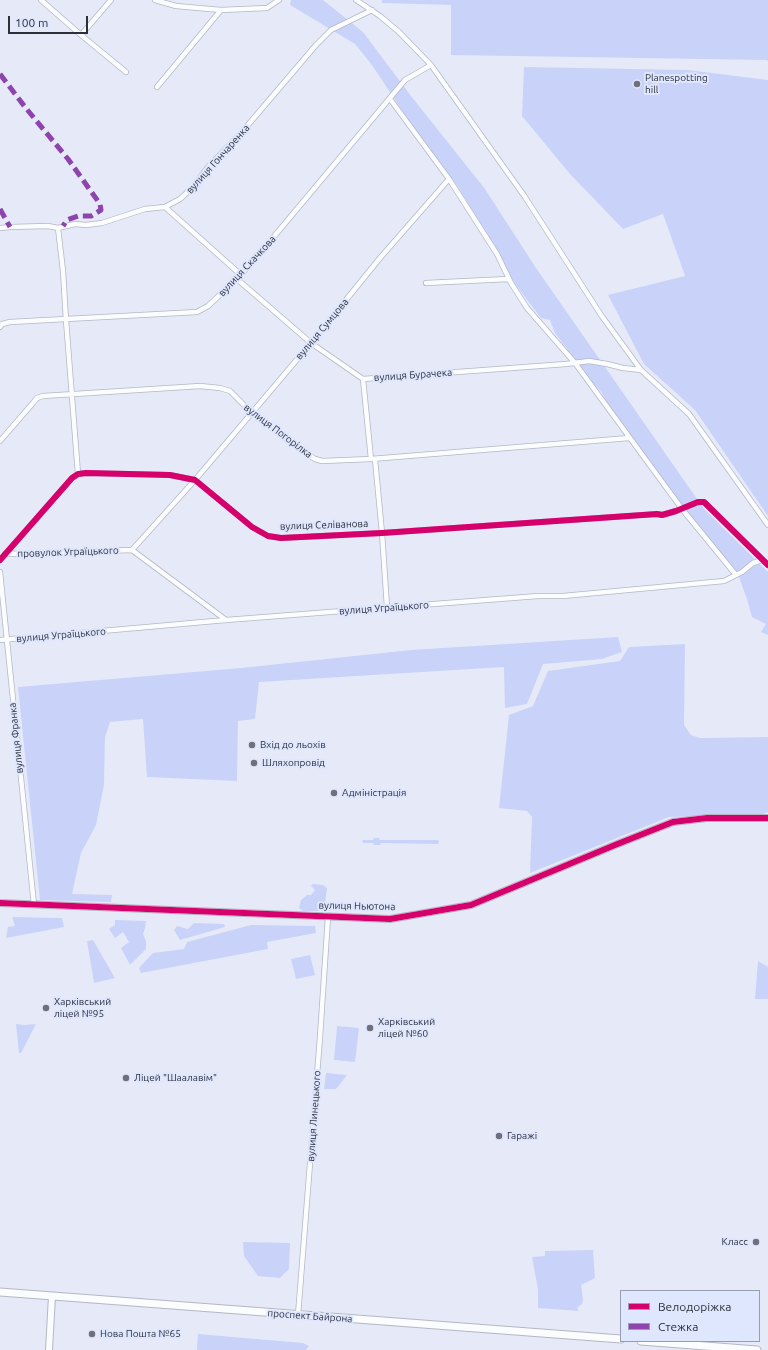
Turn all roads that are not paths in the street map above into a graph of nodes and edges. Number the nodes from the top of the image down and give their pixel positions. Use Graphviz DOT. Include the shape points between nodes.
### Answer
graph roads {
  1 [pos="41,0"];
  2 [pos="111,0"];
  3 [pos="155,0"];
  4 [pos="279,0"];
  5 [pos="356,0"];
  6 [pos="221,10"];
  7 [pos="372,10"];
  8 [pos="81,35"];
  9 [pos="430,65"];
  10 [pos="126,72"];
  11 [pos="157,87"];
  12 [pos="390,99"];
  13 [pos="449,179"];
  14 [pos="165,207"];
  15 [pos="0,228"];
  16 [pos="58,228"];
  17 [pos="239,277"];
  18 [pos="508,279"];
  19 [pos="426,283"];
  20 [pos="66,320"];
  21 [pos="0,327"];
  22 [pos="311,343"];
  23 [pos="575,363"];
  24 [pos="641,370"];
  25 [pos="363,379"];
  26 [pos="72,393"];
  27 [pos="251,412"];
  28 [pos="629,438"];
  29 [pos="0,441"];
  30 [pos="373,459"];
  31 [pos="78,474"];
  32 [pos="195,480"];
  33 [pos="682,509"];
  34 [pos="768,524"];
  35 [pos="382,533"];
  36 [pos="132,550"];
  37 [pos="5,554"];
  38 [pos="0,560"];
  39 [pos="762,560"];
  40 [pos="768,565"];
  41 [pos="0,572"];
  42 [pos="736,575"];
  43 [pos="387,608"];
  44 [pos="226,620"];
  45 [pos="0,640"];
  46 [pos="7,640"];
  47 [pos="768,818"];
  48 [pos="0,903"];
  49 [pos="34,905"];
  50 [pos="328,917"];
  51 [pos="0,1292"];
  52 [pos="52,1296"];
  53 [pos="298,1315"];
  54 [pos="620,1339"];
  55 [pos="655,1342"];
  56 [pos="49,1350"];
  57 [pos="757,1350"];
  1 -- 8 [label="street"];
  2 -- 8 [label="street"];
  3 -- 6 [label="street" via="176,6"];
  4 -- 6 [label="street" via="267,8"];
  5 -- 7 [label="street"];
  6 -- 11 [label="street"];
  7 -- 9 [label="street" via="399,32"];
  7 -- 14 [label="street, вулиця Гончаренка" via="331,30 192,188 180,199"];
  8 -- 10 [label="street"];
  9 -- 12 [label="street, вулиця Скачкова" via="405,80"];
  9 -- 24 [label="street" via="525,197 601,315"];
  12 -- 13 [label="street"];
  12 -- 17 [label="street, вулиця Скачкова"];
  13 -- 18 [label="street" via="497,254"];
  13 -- 22 [label="street, вулиця Сумцова"];
  14 -- 16 [label="street, вулиця Гончаренка" via="145,209 102,223 75,224"];
  14 -- 17 [label="street, вулиця Бурачека"];
  15 -- 16 [label="street, вулиця Гончаренка"];
  16 -- 20 [label="street"];
  17 -- 20 [label="street, вулиця Скачкова" via="212,303 197,312"];
  17 -- 22 [label="street, вулиця Бурачека"];
  18 -- 19 [label="street"];
  18 -- 23 [label="street" via="527,308"];
  20 -- 21 [label="street, вулиця Скачкова" via="10,322"];
  20 -- 26 [label="street"];
  22 -- 25 [label="street, вулиця Бурачека"];
  22 -- 27 [label="street, вулиця Сумцова"];
  23 -- 24 [label="street, вулиця Бурачека" via="589,361"];
  23 -- 25 [label="street, вулиця Бурачека"];
  23 -- 28 [label="street"];
  24 -- 34 [label="street" via="690,414"];
  25 -- 30 [label="street"];
  26 -- 27 [label="street, вулиця Погорілка" via="210,386 230,392"];
  26 -- 29 [label="street, вулиця Погорілка" via="38,398"];
  26 -- 31 [label="street"];
  27 -- 30 [label="street, вулиця Погорілка" via="315,460"];
  27 -- 32 [label="street, вулиця Сумцова"];
  28 -- 30 [label="street, вулиця Погорілка"];
  28 -- 33 [label="street"];
  30 -- 35 [label="street"];
  31 -- 32 [label="street, вулиця Селіванова" via="170,475"];
  31 -- 37 [label="street"];
  32 -- 35 [label="street, вулиця Селіванова" via="252,527 268,536 281,538"];
  32 -- 36 [label="street, провулок Уграїцького"];
  33 -- 35 [label="street, вулиця Селіванова" via="662,515"];
  33 -- 39 [label="street, вулиця Селіванова" via="704,502"];
  33 -- 42 [label="street"];
  35 -- 43 [label="street"];
  36 -- 37 [label="street, провулок Уграїцького"];
  36 -- 44 [label="street, провулок Уграїцького"];
  37 -- 38 [label="street"];
  39 -- 40 [label="street"];
  39 -- 42 [label="street, вулиця Уграїцького"];
  41 -- 46 [label="street, вулиця Франка"];
  42 -- 43 [label="street, вулиця Уграїцького" via="724,581"];
  43 -- 44 [label="street, вулиця Уграїцького"];
  44 -- 46 [label="street, вулиця Уграїцького"];
  45 -- 46 [label="street, вулиця Уграїцького"];
  46 -- 49 [label="street, вулиця Франка"];
  47 -- 50 [label="street, вулиця Ньютона" via="707,818 673,822 471,905 390,919"];
  48 -- 49 [label="street, вулиця Ньютона"];
  49 -- 50 [label="street, вулиця Ньютона"];
  50 -- 53 [label="street, вулиця Линецького"];
  51 -- 52 [label="main road, проспект Байрона"];
  52 -- 53 [label="main road, проспект Байрона"];
  52 -- 56 [label="street"];
  53 -- 54 [label="main road, проспект Байрона"];
  55 -- 57 [label="main road"];
}
